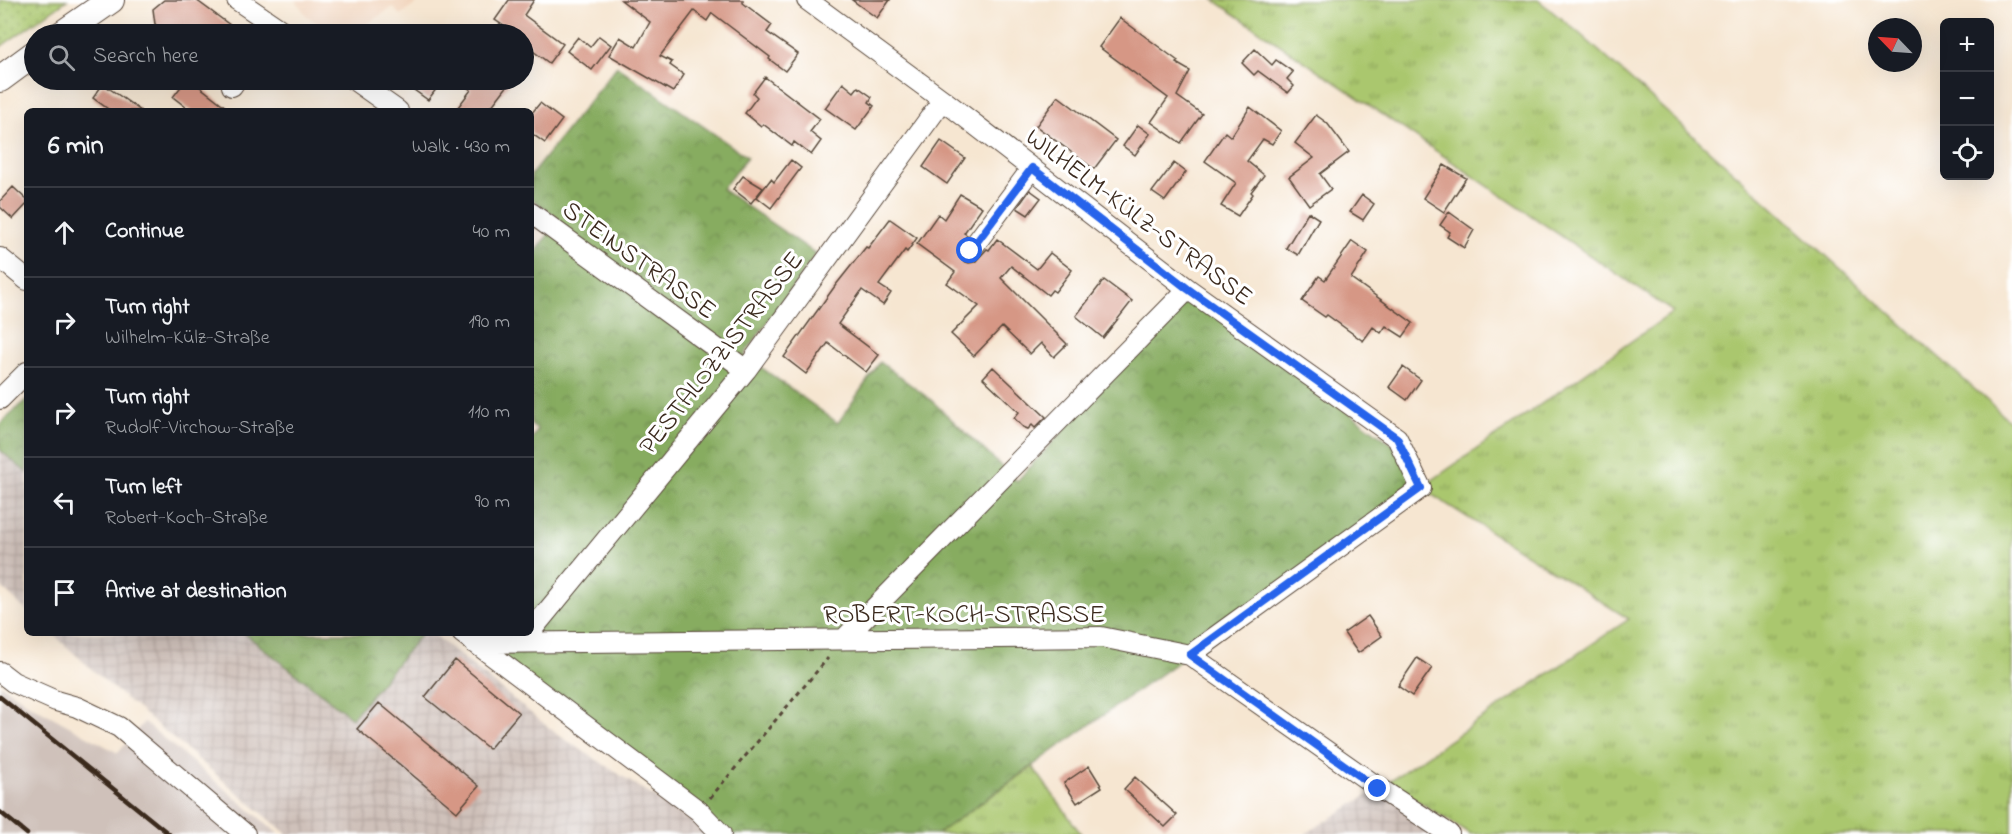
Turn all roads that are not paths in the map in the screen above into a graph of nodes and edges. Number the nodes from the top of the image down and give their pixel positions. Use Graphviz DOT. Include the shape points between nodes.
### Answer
graph roads {
  1 [pos="111,0"];
  2 [pos="237,0"];
  3 [pos="807,0"];
  4 [pos="76,24"];
  5 [pos="267,24"];
  6 [pos="24,61"];
  7 [pos="0,79"];
  8 [pos="368,90"];
  9 [pos="943,100"];
  10 [pos="394,108"];
  11 [pos="1032,168"];
  12 [pos="534,215"];
  13 [pos="970,251"];
  14 [pos="0,258"];
  15 [pos="24,278"];
  16 [pos="1188,289"];
  17 [pos="746,369"];
  18 [pos="24,375"];
  19 [pos="0,399"];
  20 [pos="534,626"];
  21 [pos="534,635"];
  22 [pos="507,636"];
  23 [pos="468,638"];
  24 [pos="844,639"];
  25 [pos="1190,655"];
  26 [pos="0,672"];
  27 [pos="245,834"];
  28 [pos="721,834"];
  29 [pos="1449,834"];
  1 -- 4 [label="main road"];
  2 -- 5 [label="street"];
  3 -- 9 [label="street, WILHELM-KÜLZ-STRASSE"];
  6 -- 7 [label="main road"];
  8 -- 10 [label="street"];
  9 -- 11 [label="street, WILHELM-KÜLZ-STRASSE"];
  9 -- 17 [label="street, PESTALOZZISTRASSE"];
  11 -- 13 [label="street"];
  11 -- 16 [label="street, WILHELM-KÜLZ-STRASSE"];
  12 -- 17 [label="street, STEINSTRASSE"];
  14 -- 15 [label="street"];
  16 -- 24 [label="street"];
  16 -- 25 [label="street, WILHELM-KÜLZ-STRASSE" via="1397,438 1421,488"];
  17 -- 20 [label="street, PESTALOZZISTRASSE"];
  18 -- 19 [label="street"];
  21 -- 24 [label="street, ROBERT-KOCH-STRASSE"];
  22 -- 23 [label="street, ROBERT-KOCH-STRASSE"];
  23 -- 28 [label="street" via="699,811"];
  24 -- 25 [label="street, ROBERT-KOCH-STRASSE" via="1101,637"];
  25 -- 29 [label="street, ROBERT-KOCH-STRASSE" via="1378,789"];
  26 -- 27 [label="street" via="13,682 119,728"];
}
